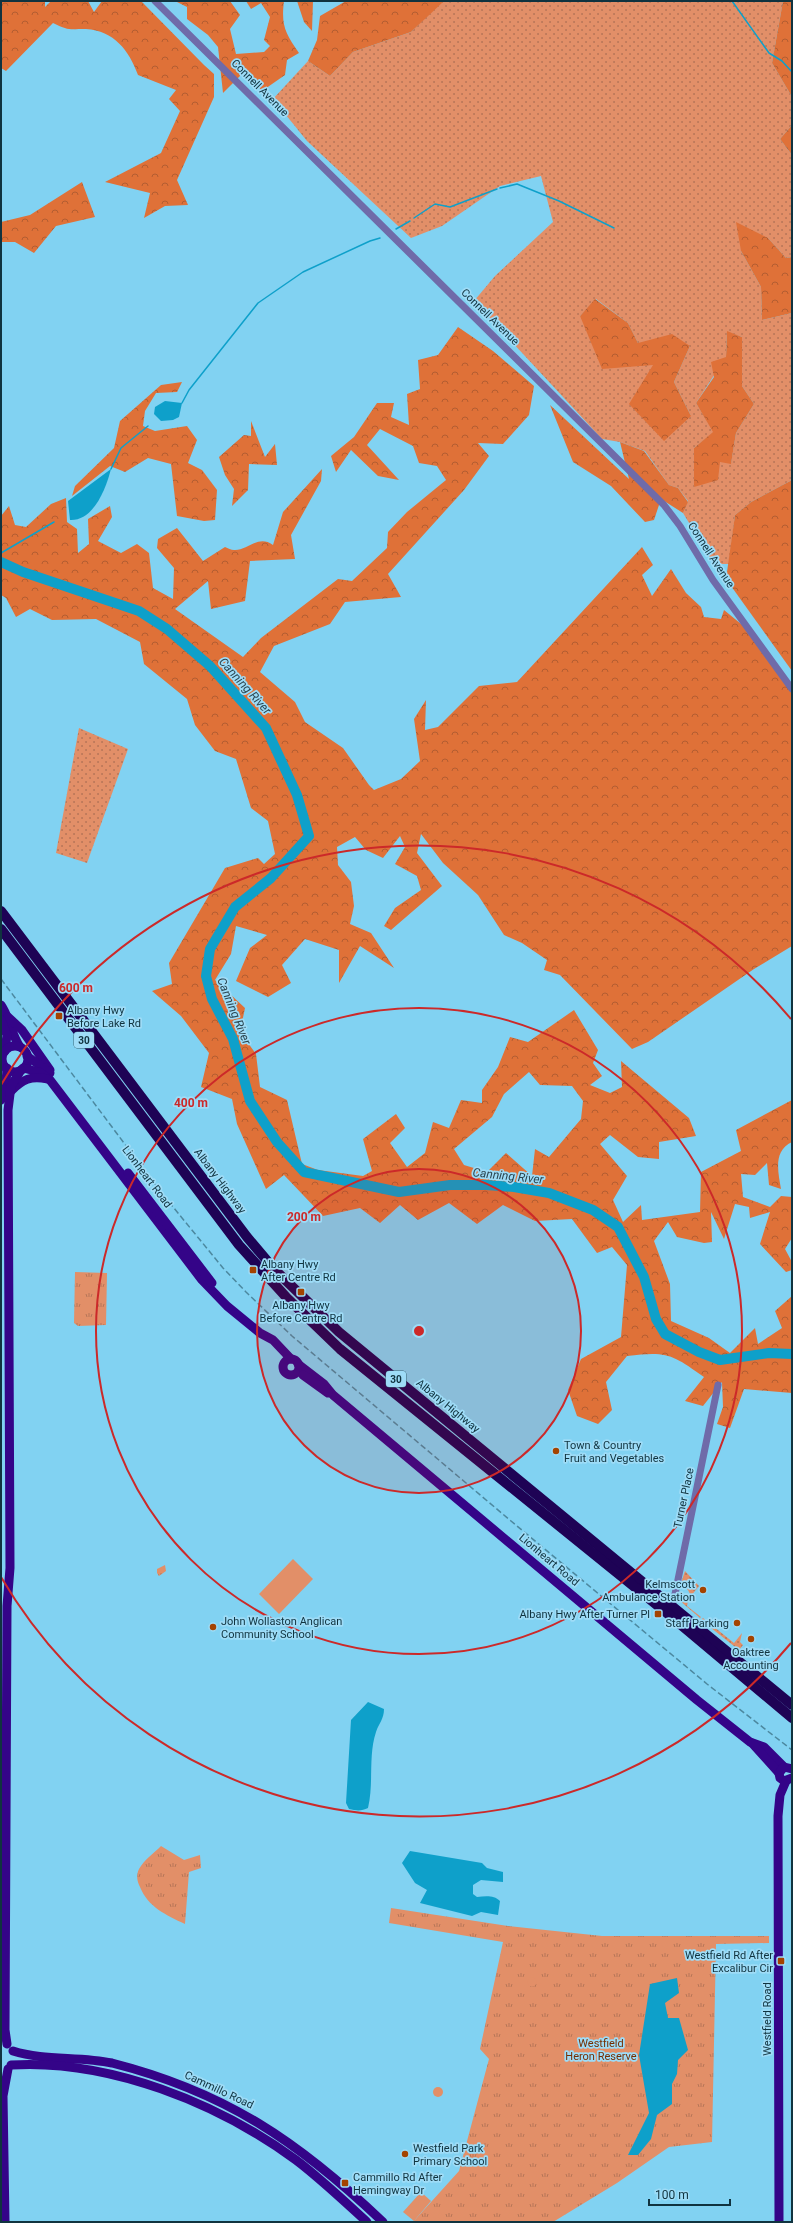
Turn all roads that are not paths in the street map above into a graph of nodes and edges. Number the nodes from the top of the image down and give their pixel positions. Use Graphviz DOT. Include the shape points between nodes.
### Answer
graph roads {
  1 [pos="155,1"];
  2 [pos="781,671"];
  3 [pos="792,683"];
  4 [pos="792,689"];
  5 [pos="1,911"];
  6 [pos="1,929"];
  7 [pos="42,965"];
  8 [pos="33,972"];
  9 [pos="1,1005"];
  10 [pos="5,1018"];
  11 [pos="20,1047"];
  12 [pos="5,1051"];
  13 [pos="28,1056"];
  14 [pos="7,1068"];
  15 [pos="22,1069"];
  16 [pos="51,1077"];
  17 [pos="10,1093"];
  18 [pos="1,1100"];
  19 [pos="177,1143"];
  20 [pos="168,1150"];
  21 [pos="331,1324"];
  22 [pos="260,1333"];
  23 [pos="323,1334"];
  24 [pos="295,1362"];
  25 [pos="283,1366"];
  26 [pos="295,1374"];
  27 [pos="718,1385"];
  28 [pos="333,1395"];
  29 [pos="531,1489"];
  30 [pos="523,1499"];
  31 [pos="670,1609"];
  32 [pos="792,1704"];
  33 [pos="792,1718"];
  34 [pos="786,1776"];
  35 [pos="7,2046"];
  36 [pos="7,2068"];
  37 [pos="5,2222"];
  38 [pos="367,2222"];
  39 [pos="383,2222"];
  40 [pos="779,2222"];
  1 -- 2 [label="street, Connell Avenue" via="664,505 713,580"];
  2 -- 3 [label="street, Connell Avenue"];
  2 -- 4 [label="street, Connell Avenue"];
  5 -- 7 [label="highway, Albany Highway / 30"];
  6 -- 8 [label="highway, Albany Highway / 30"];
  7 -- 8 [label="highway"];
  7 -- 19 [label="highway, Albany Highway / 30"];
  8 -- 20 [label="highway, Albany Highway / 30"];
  9 -- 10 [label="main road"];
  10 -- 11 [label="main road"];
  10 -- 12 [label="main road"];
  10 -- 16 [label="main road" via="22,1030"];
  11 -- 12 [label="main road" via="10,1047"];
  11 -- 13 [label="main road"];
  12 -- 14 [label="main road" via="2,1058"];
  13 -- 15 [label="main road" via="27,1063"];
  13 -- 16 [label="main road, Lionheart Road"];
  14 -- 15 [label="main road" via="14,1071"];
  14 -- 18 [label="main road"];
  15 -- 16 [label="main road, Lionheart Road"];
  15 -- 17 [label="main road" via="14,1080"];
  16 -- 17 [label="main road" via="28,1078"];
  16 -- 22 [label="main road, Lionheart Road" via="202,1280 227,1306"];
  17 -- 35 [label="main road" via="7,1338 10,1568 7,1606"];
  19 -- 20 [label="highway"];
  19 -- 21 [label="highway, Albany Highway / 30" via="264,1259"];
  20 -- 23 [label="highway, Albany Highway / 30" via="253,1262"];
  21 -- 23 [label="highway"];
  21 -- 29 [label="highway, Albany Highway / 30"];
  22 -- 24 [label="main road, Lionheart Road" via="273,1340"];
  22 -- 25 [label="main road, Lionheart Road" via="277,1352"];
  23 -- 30 [label="highway, Albany Highway / 30"];
  24 -- 25 [label="main road" via="287,1360"];
  24 -- 26 [label="main road" via="298,1369"];
  24 -- 28 [label="main road, Lionheart Road" via="324,1384"];
  25 -- 26 [label="main road" via="286,1374"];
  26 -- 28 [label="main road, Lionheart Road" via="306,1377"];
  27 -- 31 [label="street, Turner Place"];
  28 -- 34 [label="main road, Lionheart Road" via="750,1742"];
  29 -- 30 [label="highway"];
  29 -- 31 [label="highway, Albany Highway / 30"];
  30 -- 31 [label="highway, Albany Highway / 30"];
  31 -- 32 [label="highway, Albany Highway / 30"];
  31 -- 33 [label="highway, Albany Highway / 30"];
  34 -- 40 [label="main road, Westfield Road" via="780,1795 778,1816"];
  35 -- 36 [label="main road"];
  35 -- 39 [label="main road, Cammillo Road" via="23,2055 80,2058 110,2063 149,2073 206,2095 251,2118 294,2145 352,2192"];
  36 -- 37 [label="main road" via="3,2096"];
  36 -- 38 [label="main road, Cammillo Road" via="49,2065 98,2071 160,2088 239,2124 288,2154"];
}
